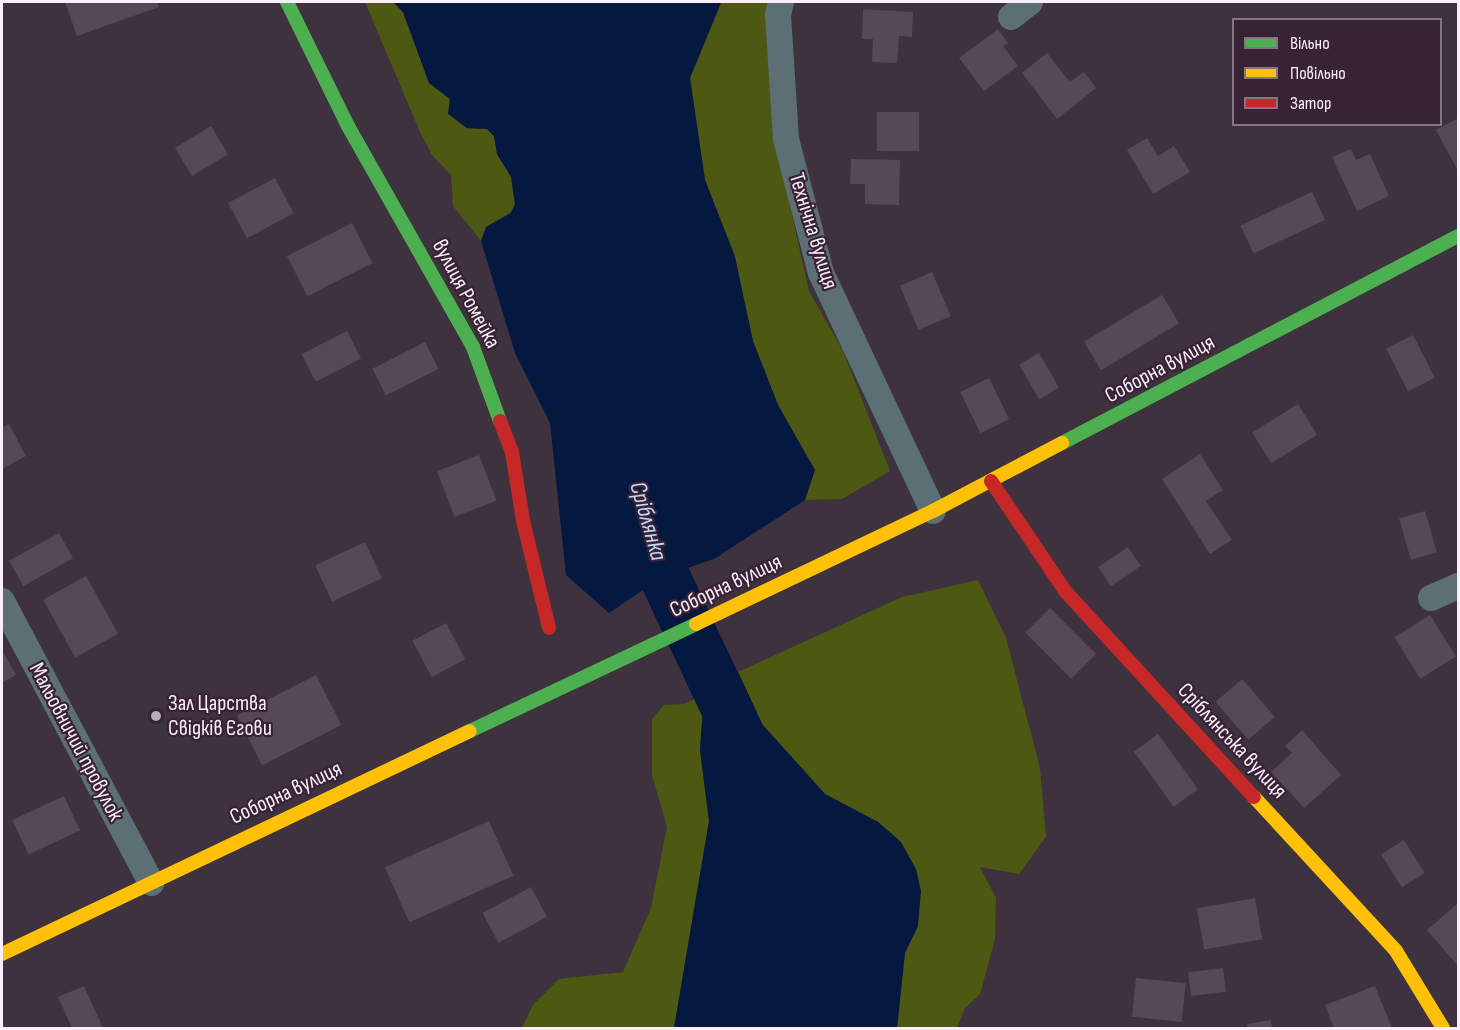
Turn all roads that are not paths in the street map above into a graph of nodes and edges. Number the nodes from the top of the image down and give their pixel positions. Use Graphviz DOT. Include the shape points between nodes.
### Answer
graph roads {
  1 [pos="287,2"];
  2 [pos="781,2"];
  3 [pos="1458,236"];
  4 [pos="992,481"];
  5 [pos="933,511"];
  6 [pos="1458,586"];
  7 [pos="1431,598"];
  8 [pos="2,601"];
  9 [pos="549,628"];
  10 [pos="150,883"];
  11 [pos="2,954"];
  12 [pos="1443,1029"];
  1 -- 9 [label="main road, вулиця Ромейка" via="348,126 473,347 512,452 523,521"];
  2 -- 5 [label="street, Технічна вулиця" via="778,15 786,140 821,273"];
  3 -- 4 [label="main road, Соборна вулиця"];
  4 -- 5 [label="main road, Соборна вулиця"];
  4 -- 12 [label="main road, Сріблянська вулиця" via="1066,592 1396,951"];
  5 -- 10 [label="main road, Соборна вулиця"];
  6 -- 7 [label="street"];
  8 -- 10 [label="street, Мальовничий провулок"];
  10 -- 11 [label="main road, Соборна вулиця"];
}
